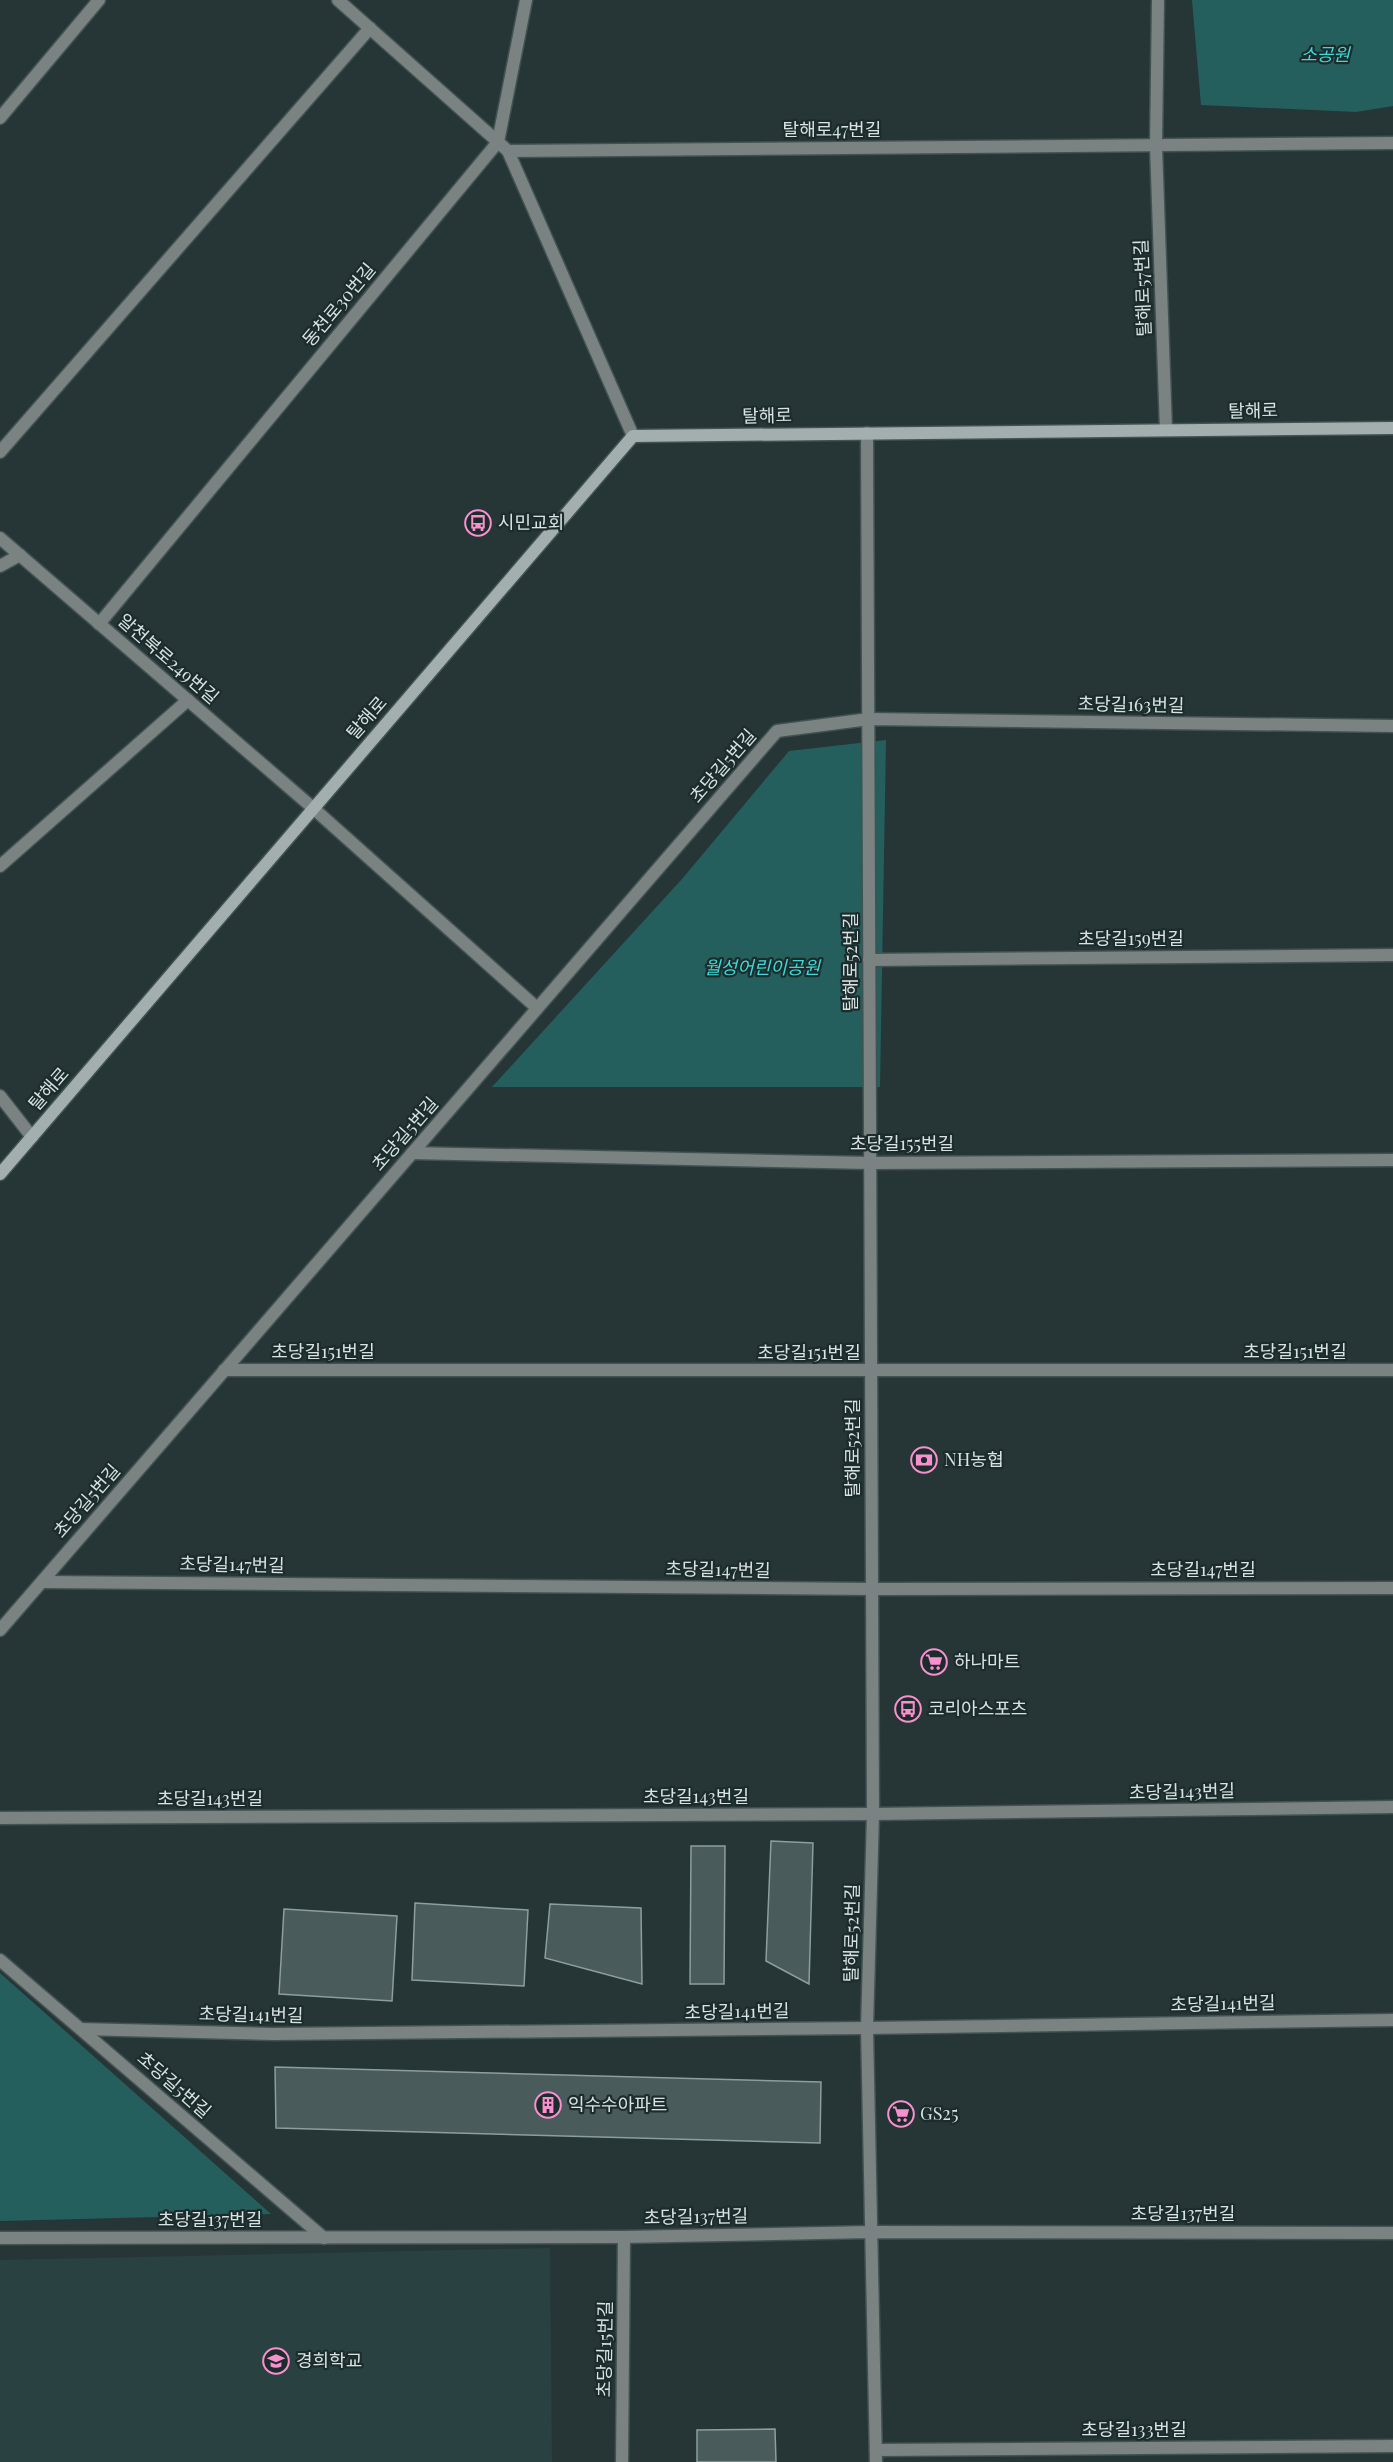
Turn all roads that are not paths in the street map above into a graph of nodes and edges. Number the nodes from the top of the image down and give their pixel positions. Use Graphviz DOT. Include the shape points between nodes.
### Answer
graph roads {
  1 [pos="99,0"];
  2 [pos="338,0"];
  3 [pos="526,0"];
  4 [pos="1158,0"];
  5 [pos="370,28"];
  6 [pos="0,118"];
  7 [pos="498,142"];
  8 [pos="1393,143"];
  9 [pos="1156,146"];
  10 [pos="508,151"];
  11 [pos="1393,428"];
  12 [pos="1166,430"];
  13 [pos="867,433"];
  14 [pos="633,436"];
  15 [pos="0,452"];
  16 [pos="0,537"];
  17 [pos="20,555"];
  18 [pos="0,566"];
  19 [pos="99,624"];
  20 [pos="188,700"];
  21 [pos="868,719"];
  22 [pos="1393,726"];
  23 [pos="313,808"];
  24 [pos="0,867"];
  25 [pos="1393,955"];
  26 [pos="869,960"];
  27 [pos="537,1008"];
  28 [pos="0,1096"];
  29 [pos="32,1137"];
  30 [pos="412,1154"];
  31 [pos="1393,1160"];
  32 [pos="870,1163"];
  33 [pos="0,1174"];
  34 [pos="224,1370"];
  35 [pos="1393,1370"];
  36 [pos="871,1371"];
  37 [pos="42,1582"];
  38 [pos="1393,1588"];
  39 [pos="872,1589"];
  40 [pos="0,1630"];
  41 [pos="1393,1808"];
  42 [pos="873,1814"];
  43 [pos="0,1818"];
  44 [pos="0,1960"];
  45 [pos="1393,2020"];
  46 [pos="867,2028"];
  47 [pos="81,2029"];
  48 [pos="870,2232"];
  49 [pos="1393,2233"];
  50 [pos="624,2237"];
  51 [pos="0,2238"];
  52 [pos="324,2238"];
  53 [pos="1393,2446"];
  54 [pos="876,2456"];
  55 [pos="622,2462"];
  1 -- 6 [label="street"];
  2 -- 5 [label="street"];
  3 -- 7 [label="street"];
  4 -- 9 [label="street, 탈해로57번길"];
  5 -- 7 [label="street"];
  5 -- 15 [label="street"];
  7 -- 10 [label="street"];
  7 -- 19 [label="street, 동천로30번길"];
  8 -- 9 [label="street"];
  9 -- 10 [label="street, 탈해로47번길"];
  9 -- 12 [label="street, 탈해로57번길"];
  10 -- 14 [label="street"];
  11 -- 12 [label="street, 탈해로"];
  12 -- 13 [label="street, 탈해로"];
  13 -- 14 [label="street, 탈해로"];
  13 -- 21 [label="street, 탈해로52번길"];
  14 -- 23 [label="street, 탈해로"];
  16 -- 17 [label="street, 알천북로249번길"];
  17 -- 18 [label="street"];
  17 -- 19 [label="street, 알천북로249번길"];
  19 -- 20 [label="street, 알천북로249번길"];
  20 -- 23 [label="street, 알천북로249번길"];
  20 -- 24 [label="street"];
  21 -- 22 [label="street, 초당길163번길"];
  21 -- 26 [label="street, 탈해로52번길"];
  21 -- 27 [label="street, 초당길5번길" via="777,731"];
  23 -- 27 [label="street"];
  23 -- 29 [label="street, 탈해로"];
  25 -- 26 [label="street, 초당길159번길"];
  26 -- 32 [label="street, 탈해로52번길"];
  27 -- 30 [label="street, 초당길5번길"];
  28 -- 29 [label="street"];
  29 -- 33 [label="street, 탈해로"];
  30 -- 32 [label="street, 초당길155번길"];
  30 -- 34 [label="street, 초당길5번길"];
  31 -- 32 [label="street, 초당길155번길"];
  32 -- 36 [label="street, 탈해로52번길"];
  34 -- 36 [label="street, 초당길151번길"];
  34 -- 37 [label="street, 초당길5번길"];
  35 -- 36 [label="street, 초당길151번길"];
  36 -- 39 [label="street, 탈해로52번길"];
  37 -- 39 [label="street, 초당길147번길"];
  37 -- 40 [label="street, 초당길5번길"];
  38 -- 39 [label="street, 초당길147번길"];
  39 -- 42 [label="street, 탈해로52번길"];
  41 -- 42 [label="street, 초당길143번길"];
  42 -- 43 [label="street, 초당길143번길"];
  42 -- 46 [label="street, 탈해로52번길"];
  44 -- 47 [label="street, 초당길5번길"];
  45 -- 46 [label="street, 초당길141번길"];
  46 -- 47 [label="street, 초당길141번길" via="286,2034"];
  46 -- 48 [label="street, 탈해로52번길"];
  47 -- 52 [label="street, 초당길5번길"];
  48 -- 49 [label="street, 초당길137번길"];
  48 -- 50 [label="street, 초당길137번길"];
  48 -- 54 [label="street, 탈해로52번길"];
  50 -- 52 [label="street, 초당길137번길"];
  50 -- 55 [label="street, 초당길15번길"];
  51 -- 52 [label="street, 초당길137번길"];
  53 -- 54 [label="street, 초당길133번길"];
}
